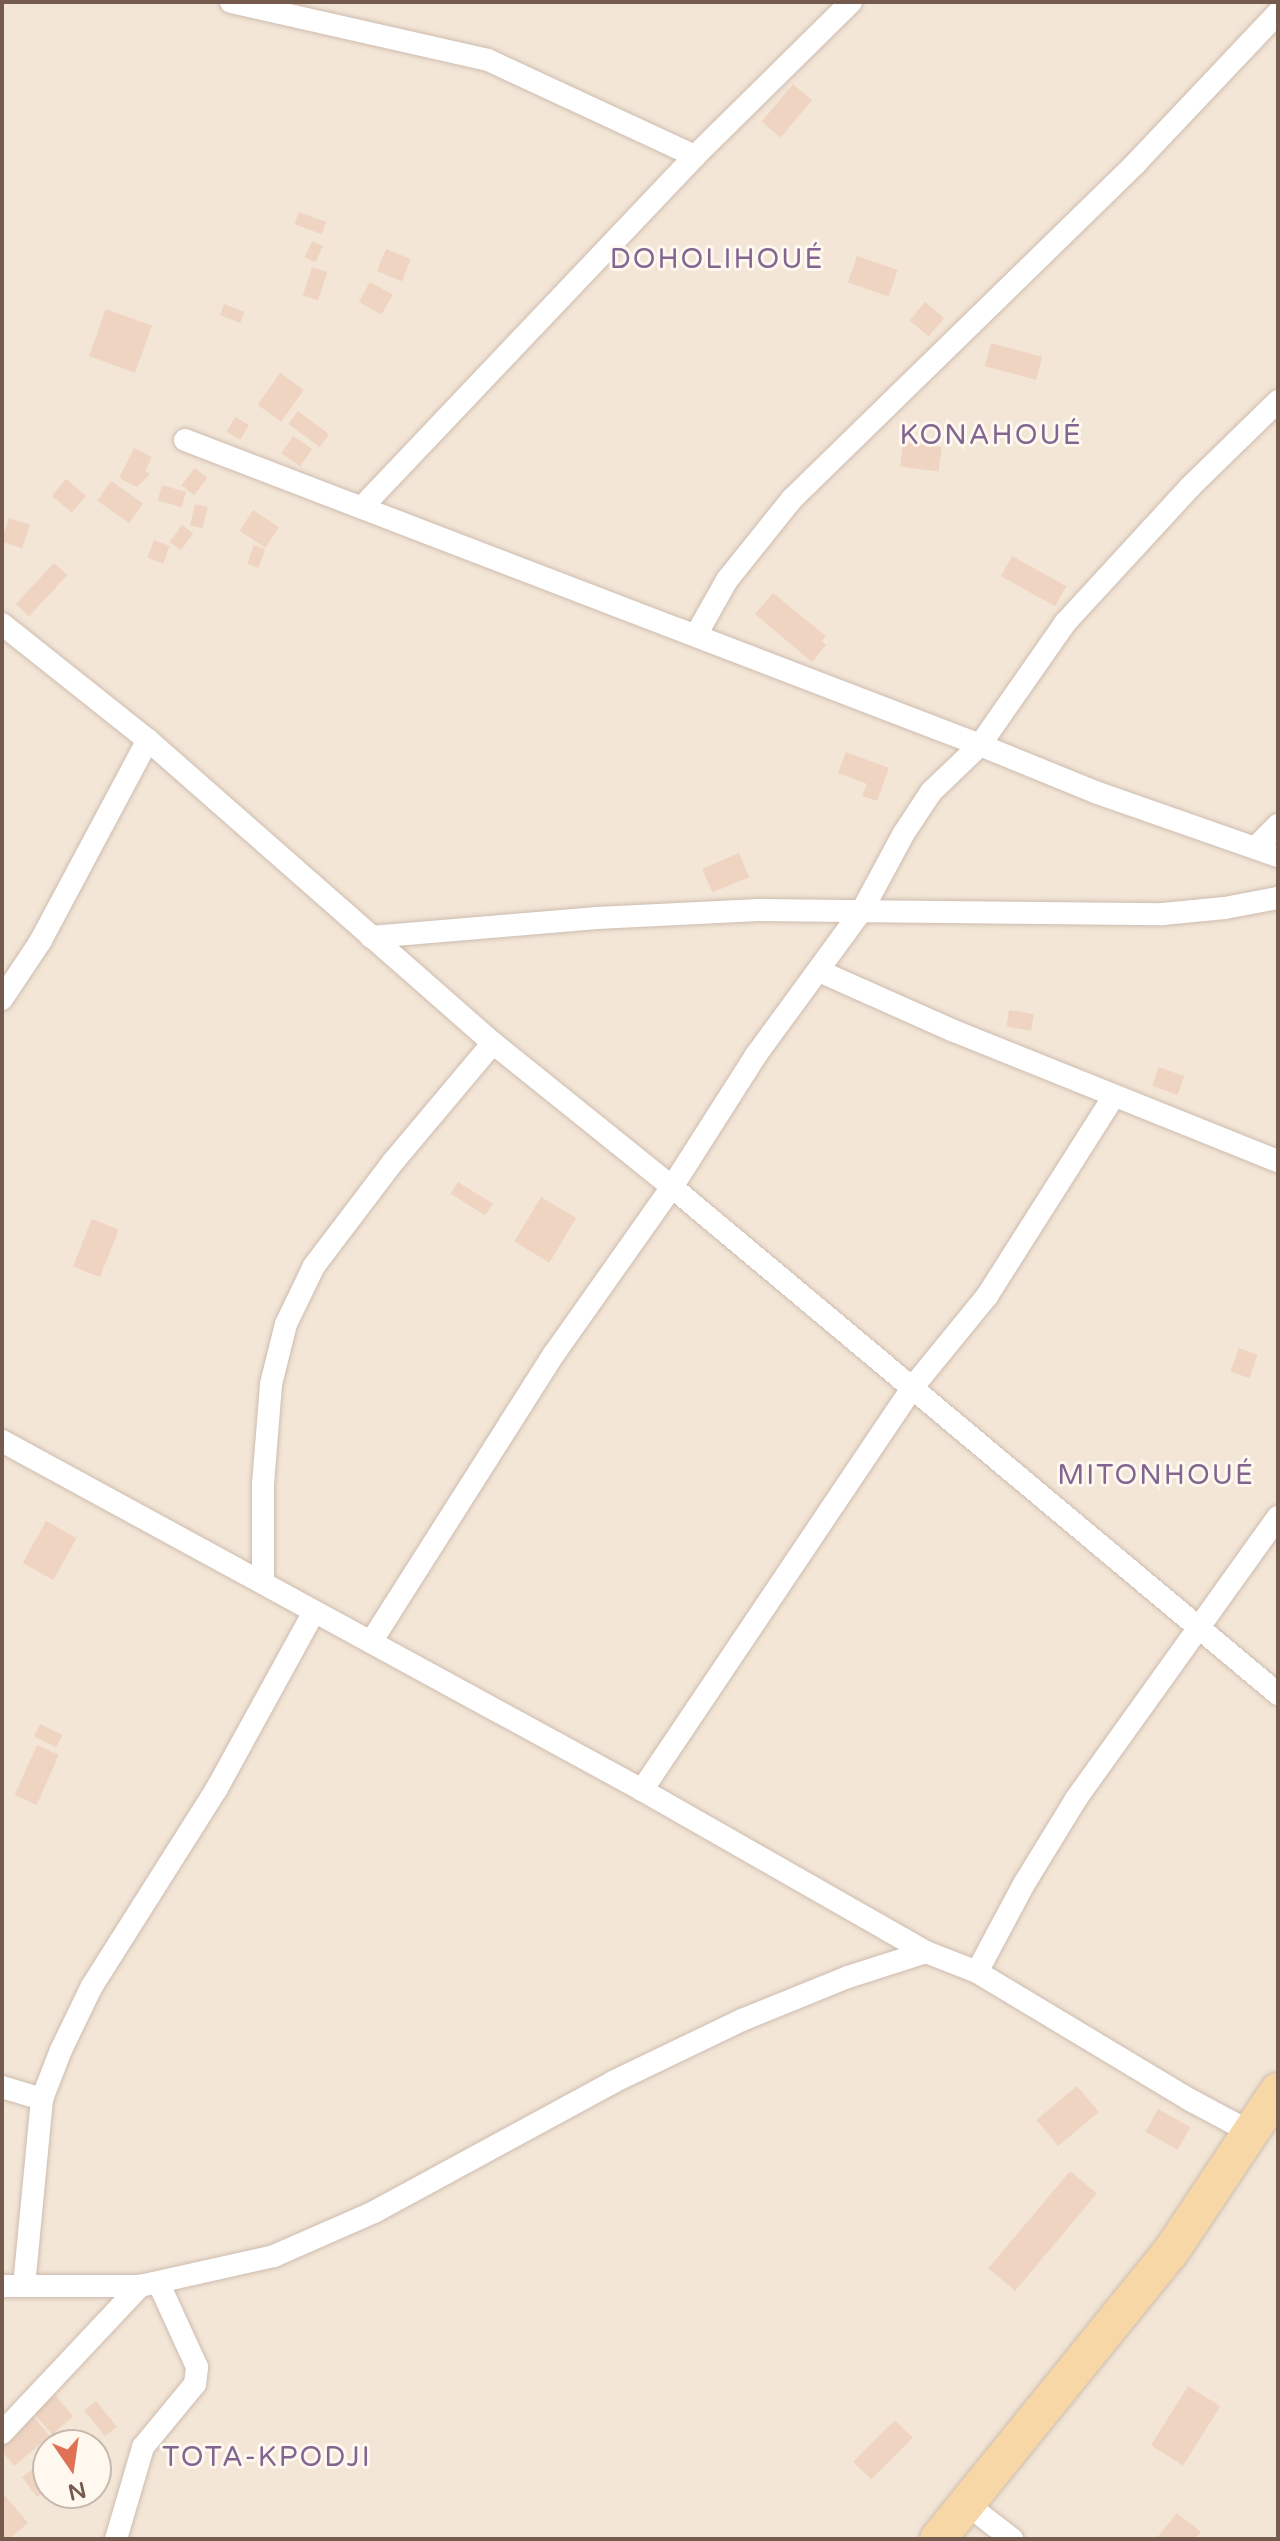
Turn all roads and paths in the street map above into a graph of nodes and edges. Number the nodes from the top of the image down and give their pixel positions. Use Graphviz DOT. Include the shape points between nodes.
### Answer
graph roads {
  1 [pos="231,2"];
  2 [pos="851,2"];
  3 [pos="1278,13"];
  4 [pos="695,156"];
  5 [pos="1278,401"];
  6 [pos="185,440"];
  7 [pos="363,506"];
  8 [pos="2,624"];
  9 [pos="696,635"];
  10 [pos="148,740"];
  11 [pos="980,745"];
  12 [pos="1278,825"];
  13 [pos="1256,847"];
  14 [pos="1278,856"];
  15 [pos="1278,898"];
  16 [pos="863,909"];
  17 [pos="371,937"];
  18 [pos="819,971"];
  19 [pos="2,999"];
  20 [pos="493,1043"];
  21 [pos="1114,1096"];
  22 [pos="1278,1161"];
  23 [pos="672,1187"];
  24 [pos="912,1388"];
  25 [pos="2,1441"];
  26 [pos="1278,1517"];
  27 [pos="263,1583"];
  28 [pos="314,1612"];
  29 [pos="1200,1628"];
  30 [pos="371,1642"];
  31 [pos="1278,1694"];
  32 [pos="642,1790"];
  33 [pos="926,1952"];
  34 [pos="977,1972"];
  35 [pos="2,2087"];
  36 [pos="1278,2091"];
  37 [pos="42,2099"];
  38 [pos="1250,2132"];
  39 [pos="150,2285"];
  40 [pos="13,2286"];
  41 [pos="2,2433"];
  42 [pos="968,2505"];
  43 [pos="116,2539"];
  44 [pos="938,2539"];
  45 [pos="1012,2539"];
  1 -- 4 [label="street" via="488,60"];
  2 -- 4 [label="street"];
  3 -- 9 [label="street" via="1136,163 792,499 727,580"];
  4 -- 7 [label="street"];
  5 -- 11 [label="street" via="1065,623"];
  6 -- 7 [label="street"];
  7 -- 9 [label="street"];
  8 -- 10 [label="street"];
  9 -- 11 [label="street"];
  10 -- 17 [label="street"];
  10 -- 19 [label="street" via="40,942"];
  11 -- 13 [label="street" via="1095,792"];
  11 -- 16 [label="street" via="931,792"];
  12 -- 13 [label="street"];
  13 -- 14 [label="street"];
  15 -- 16 [label="street" via="1163,914"];
  16 -- 17 [label="street" via="597,918"];
  16 -- 18 [label="street"];
  17 -- 20 [label="street"];
  18 -- 21 [label="street"];
  18 -- 23 [label="street" via="756,1055"];
  20 -- 23 [label="street"];
  20 -- 27 [label="street" via="314,1266 286,1324 271,1384"];
  21 -- 22 [label="street"];
  21 -- 24 [label="street" via="987,1296"];
  23 -- 24 [label="street"];
  23 -- 30 [label="street" via="546,1366"];
  24 -- 29 [label="street"];
  24 -- 32 [label="street"];
  25 -- 27 [label="street"];
  26 -- 29 [label="street"];
  27 -- 28 [label="street"];
  28 -- 30 [label="street"];
  28 -- 37 [label="street" via="216,1790 92,1986"];
  29 -- 31 [label="street"];
  29 -- 34 [label="street" via="1076,1799"];
  30 -- 32 [label="street"];
  32 -- 33 [label="street"];
  33 -- 34 [label="street"];
  33 -- 39 [label="street" via="742,2020 613,2082 340,2229 274,2256"];
  34 -- 38 [label="street"];
  35 -- 37 [label="street"];
  36 -- 38 [label="main road"];
  37 -- 40 [label="street"];
  38 -- 42 [label="main road" via="1170,2253"];
  39 -- 40 [label="street"];
  39 -- 41 [label="street"];
  39 -- 43 [label="street" via="197,2367 195,2384 143,2447"];
  42 -- 44 [label="main road"];
  42 -- 45 [label="street"];
}
